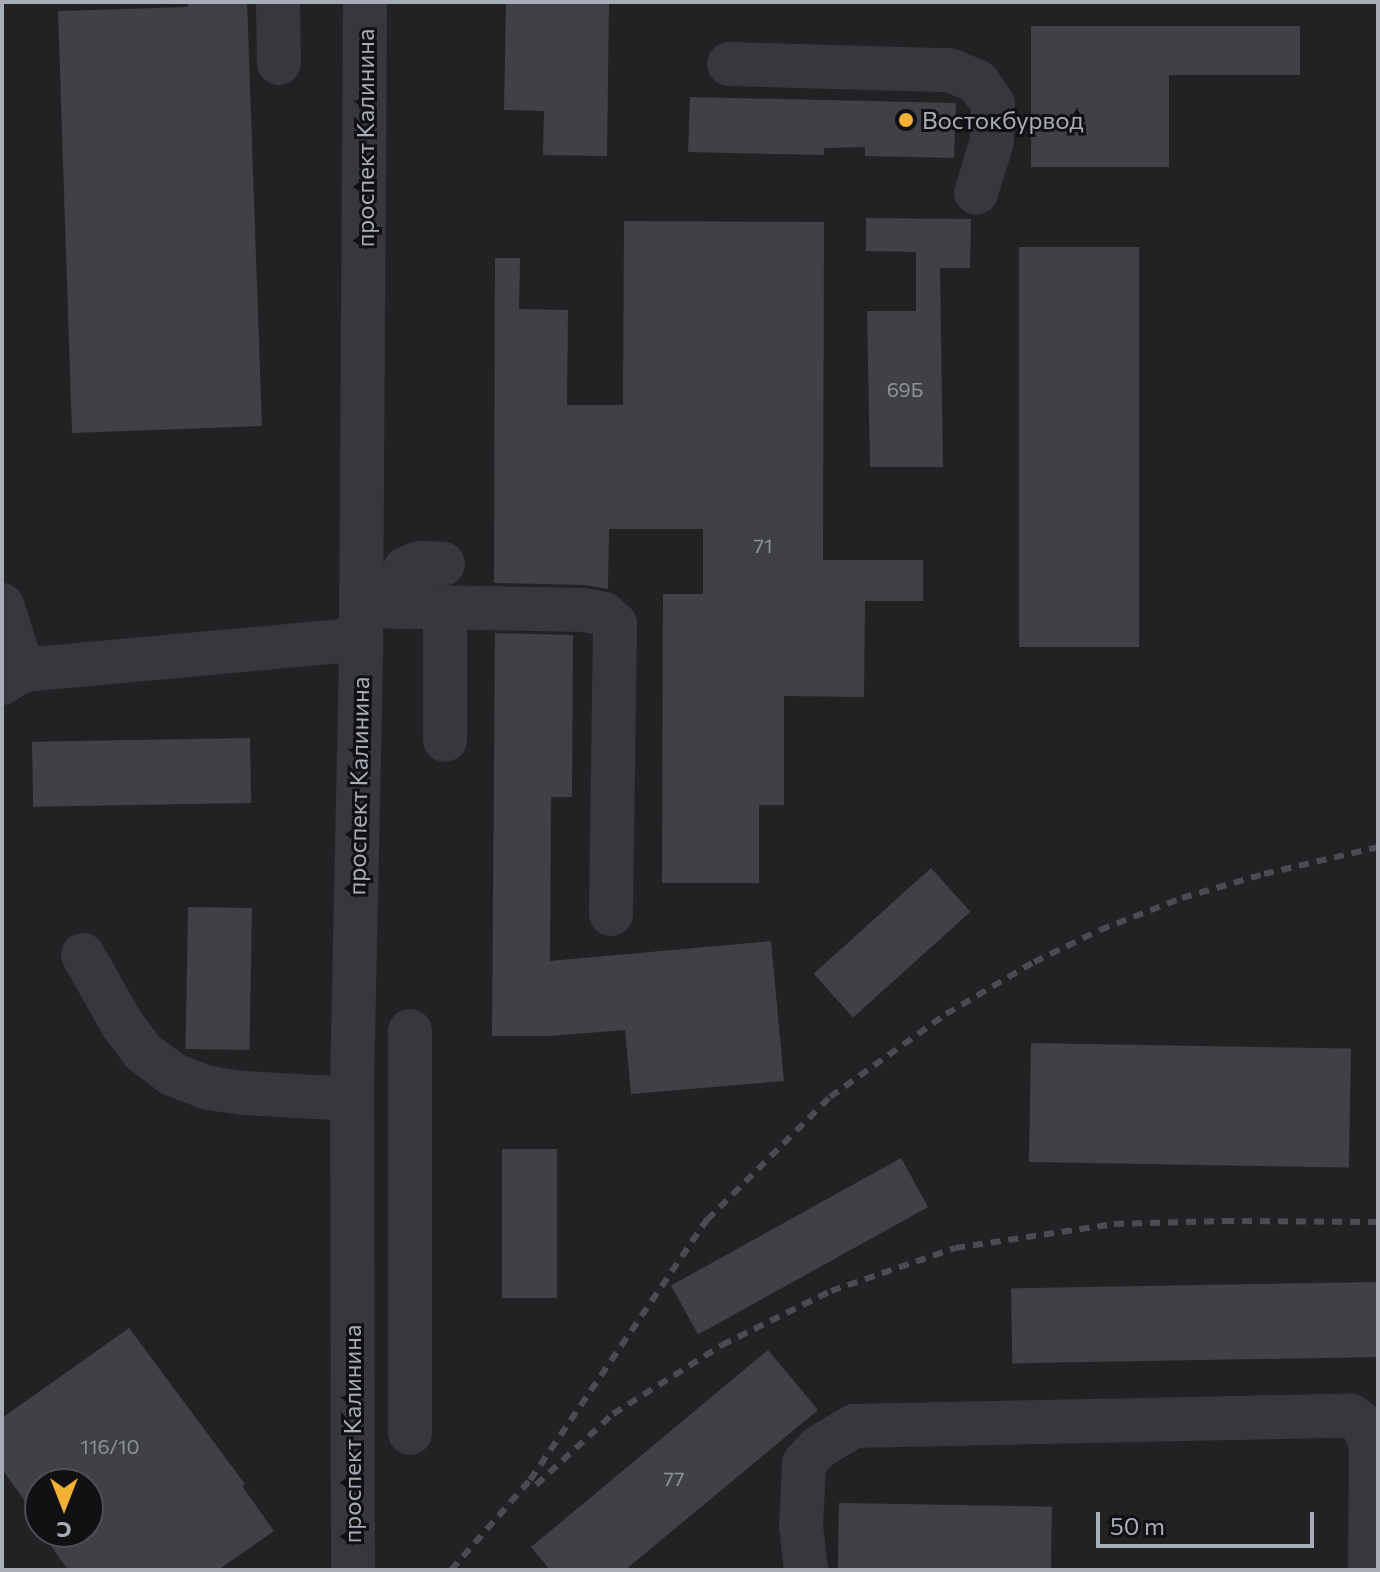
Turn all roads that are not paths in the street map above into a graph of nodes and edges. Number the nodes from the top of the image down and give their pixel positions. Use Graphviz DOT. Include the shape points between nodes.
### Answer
graph roads {
  1 [pos="278,2"];
  2 [pos="365,2"];
  3 [pos="279,63"];
  4 [pos="729,64"];
  5 [pos="976,193"];
  6 [pos="443,564"];
  7 [pos="2,605"];
  8 [pos="424,608"];
  9 [pos="361,622"];
  10 [pos="13,676"];
  11 [pos="445,740"];
  12 [pos="611,914"];
  13 [pos="83,955"];
  14 [pos="410,1031"];
  15 [pos="352,1099"];
  16 [pos="410,1433"];
  17 [pos="353,1570"];
  18 [pos="806,1570"];
  19 [pos="1370,1570"];
  1 -- 3 [label="street"];
  2 -- 9 [label="street, проспект Калинина"];
  4 -- 5 [label="street" via="949,70 978,82 993,104 993,117 992,141"];
  6 -- 8 [label="street" via="419,563 405,569"];
  7 -- 10 [label="street"];
  8 -- 9 [label="street"];
  8 -- 11 [label="street"];
  8 -- 12 [label="street" via="585,610 604,614 615,624"];
  9 -- 10 [label="street" via="276,649"];
  9 -- 15 [label="street, проспект Калинина"];
  13 -- 15 [label="street" via="122,1024 143,1052 172,1074 208,1088 244,1093"];
  14 -- 16 [label="street"];
  15 -- 17 [label="street, проспект Калинина"];
  18 -- 19 [label="street" via="801,1527 804,1463 854,1426 1351,1416 1363,1425 1371,1444"];
}
